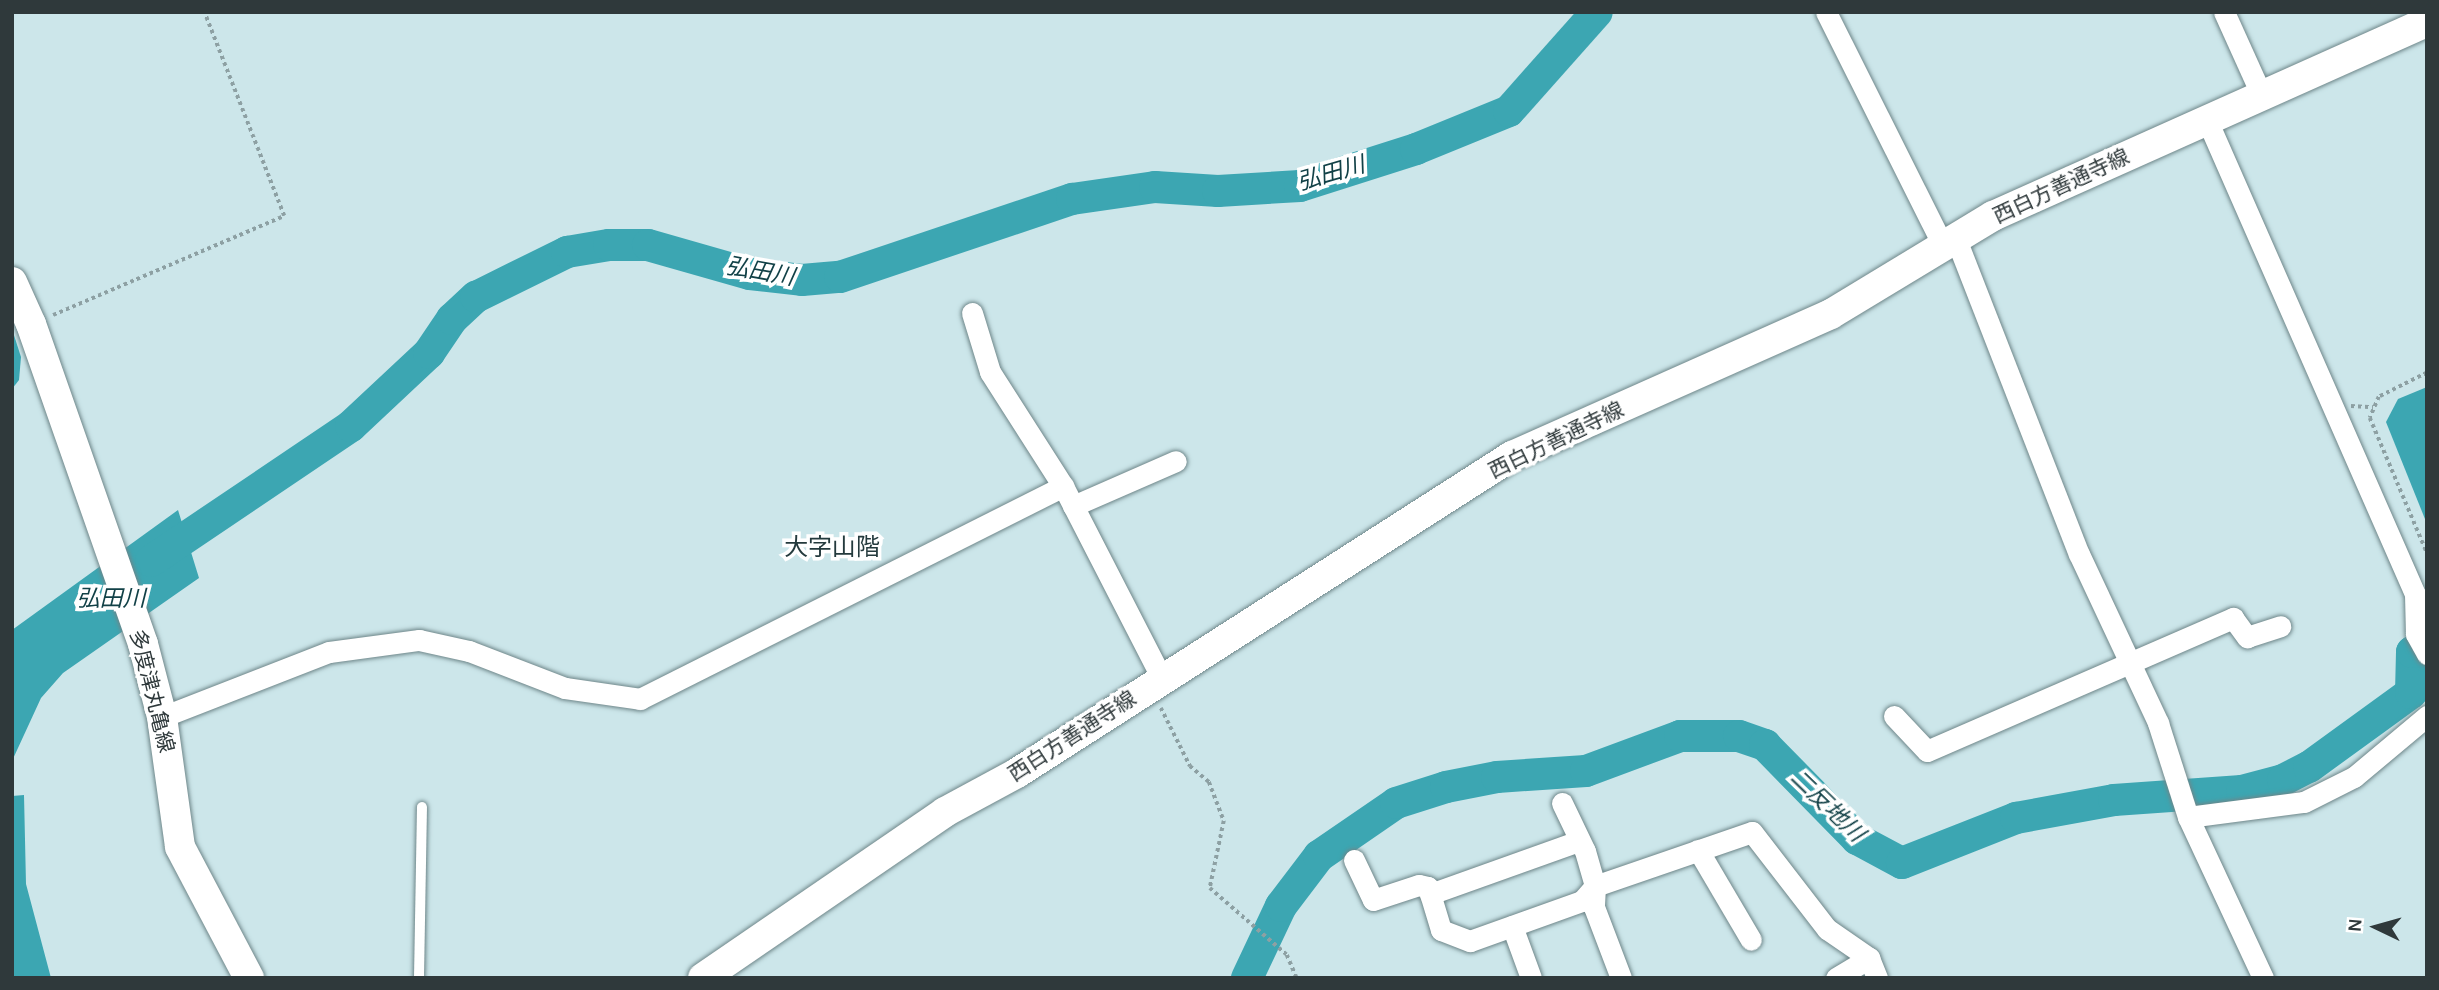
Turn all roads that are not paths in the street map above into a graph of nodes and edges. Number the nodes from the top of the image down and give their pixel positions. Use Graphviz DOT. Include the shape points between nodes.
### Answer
graph roads {
  1 [pos="1826,12"];
  2 [pos="2224,12"];
  3 [pos="2427,22"];
  4 [pos="2262,96"];
  5 [pos="2207,120"];
  6 [pos="1950,242"];
  7 [pos="12,282"];
  8 [pos="972,313"];
  9 [pos="1176,461"];
  10 [pos="1063,486"];
  11 [pos="1073,506"];
  12 [pos="2280,626"];
  13 [pos="2427,654"];
  14 [pos="2130,663"];
  15 [pos="1161,677"];
  16 [pos="1894,716"];
  17 [pos="2427,716"];
  18 [pos="162,717"];
  19 [pos="1562,803"];
  20 [pos="422,807"];
  21 [pos="2188,816"];
  22 [pos="1579,841"];
  23 [pos="1698,850"];
  24 [pos="1354,860"];
  25 [pos="1595,886"];
  26 [pos="1430,894"];
  27 [pos="1512,926"];
  28 [pos="1751,940"];
  29 [pos="1869,958"];
  30 [pos="249,978"];
  31 [pos="419,978"];
  32 [pos="703,978"];
  33 [pos="1531,978"];
  34 [pos="1621,978"];
  35 [pos="1836,978"];
  36 [pos="1877,978"];
  37 [pos="2263,978"];
  1 -- 6 [label="street"];
  2 -- 4 [label="street"];
  3 -- 4 [label="main road, 西白方善通寺線"];
  4 -- 5 [label="main road, 西白方善通寺線"];
  5 -- 6 [label="main road, 西白方善通寺線" via="1993,216"];
  5 -- 13 [label="street" via="2415,594 2416,634"];
  6 -- 14 [label="street" via="2074,541"];
  6 -- 15 [label="main road, 西白方善通寺線" via="1831,314 1512,456"];
  7 -- 18 [label="main road, 多度津丸亀線" via="31,324 143,644"];
  8 -- 10 [label="street" via="990,372"];
  9 -- 11 [label="street"];
  10 -- 11 [label="street"];
  10 -- 18 [label="street" via="640,699 565,688 469,651 419,640 329,652"];
  11 -- 15 [label="street"];
  12 -- 14 [label="street" via="2247,637 2233,618"];
  14 -- 16 [label="street" via="1927,751"];
  14 -- 21 [label="street" via="2158,723 2171,775"];
  15 -- 32 [label="main road, 西白方善通寺線" via="1017,773 934,819"];
  17 -- 21 [label="street" via="2354,777 2304,802"];
  18 -- 30 [label="main road, 多度津丸亀線" via="180,847"];
  19 -- 22 [label="street"];
  20 -- 31 [label="lane"];
  21 -- 37 [label="street"];
  22 -- 25 [label="street"];
  22 -- 26 [label="street"];
  23 -- 25 [label="street"];
  23 -- 28 [label="street"];
  23 -- 29 [label="street" via="1752,832 1827,929"];
  24 -- 26 [label="street" via="1373,901 1419,885 1428,887"];
  25 -- 27 [label="street" via="1583,901"];
  25 -- 34 [label="street" via="1594,907"];
  26 -- 27 [label="street" via="1441,930 1470,940"];
  27 -- 33 [label="street"];
  29 -- 35 [label="street"];
  29 -- 36 [label="street"];
}
